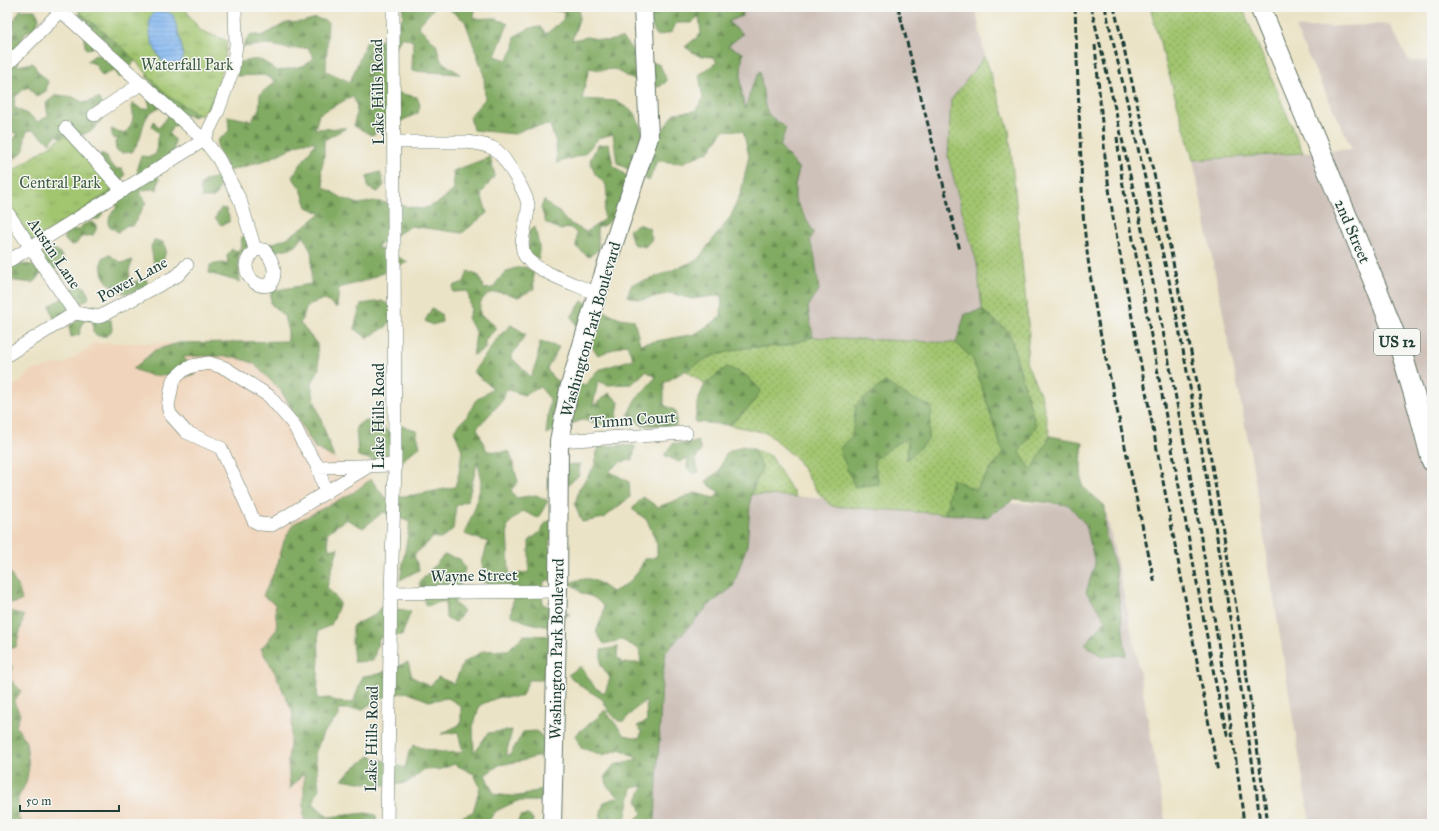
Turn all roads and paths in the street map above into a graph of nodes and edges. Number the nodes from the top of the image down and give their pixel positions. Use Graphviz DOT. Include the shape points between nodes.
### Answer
graph roads {
  1 [pos="235,7"];
  2 [pos="393,7"];
  3 [pos="643,7"];
  4 [pos="1260,7"];
  5 [pos="63,9"];
  6 [pos="7,65"];
  7 [pos="142,83"];
  8 [pos="94,115"];
  9 [pos="66,128"];
  10 [pos="204,140"];
  11 [pos="394,142"];
  12 [pos="123,191"];
  13 [pos="7,212"];
  14 [pos="31,248"];
  15 [pos="255,249"];
  16 [pos="7,262"];
  17 [pos="187,265"];
  18 [pos="597,294"];
  19 [pos="75,313"];
  20 [pos="7,355"];
  21 [pos="686,433"];
  22 [pos="559,441"];
  23 [pos="1432,461"];
  24 [pos="396,465"];
  25 [pos="369,466"];
  26 [pos="318,467"];
  27 [pos="326,493"];
  28 [pos="558,591"];
  29 [pos="391,593"];
  30 [pos="386,824"];
  31 [pos="552,824"];
  1 -- 10 [label="street" via="236,45 233,69"];
  2 -- 11 [label="street, Lake Hills Road"];
  3 -- 18 [label="street, Washington Park Boulevard" via="649,137"];
  4 -- 23 [label="main road, 2nd Street / US 12" via="1377,288 1402,354"];
  5 -- 6 [label="street"];
  5 -- 7 [label="street"];
  7 -- 8 [label="street"];
  7 -- 10 [label="street"];
  9 -- 12 [label="street"];
  10 -- 12 [label="street"];
  10 -- 15 [label="street" via="218,158 240,200"];
  11 -- 18 [label="street" via="467,142 496,150 518,180 528,204 522,244 524,255 537,268"];
  11 -- 24 [label="street, Lake Hills Road"];
  12 -- 14 [label="street"];
  13 -- 14 [label="street, Austin Lane"];
  14 -- 16 [label="street"];
  14 -- 19 [label="street, Austin Lane"];
  17 -- 19 [label="street, Power Lane" via="174,277 99,317"];
  18 -- 22 [label="street, Washington Park Boulevard" via="569,389"];
  19 -- 20 [label="street"];
  21 -- 22 [label="street, Timm Court"];
  22 -- 28 [label="street, Washington Park Boulevard"];
  24 -- 25 [label="street"];
  24 -- 29 [label="street, Lake Hills Road"];
  25 -- 26 [label="street"];
  25 -- 27 [label="street"];
  26 -- 27 [label="street"];
  26 -- 27 [label="street" via="294,425 269,396 225,368 209,363 192,366 173,380 168,406 170,414 186,432 221,448 254,521 272,524"];
  28 -- 29 [label="street, Wayne Street"];
  28 -- 31 [label="street, Washington Park Boulevard"];
  29 -- 30 [label="street, Lake Hills Road"];
}
